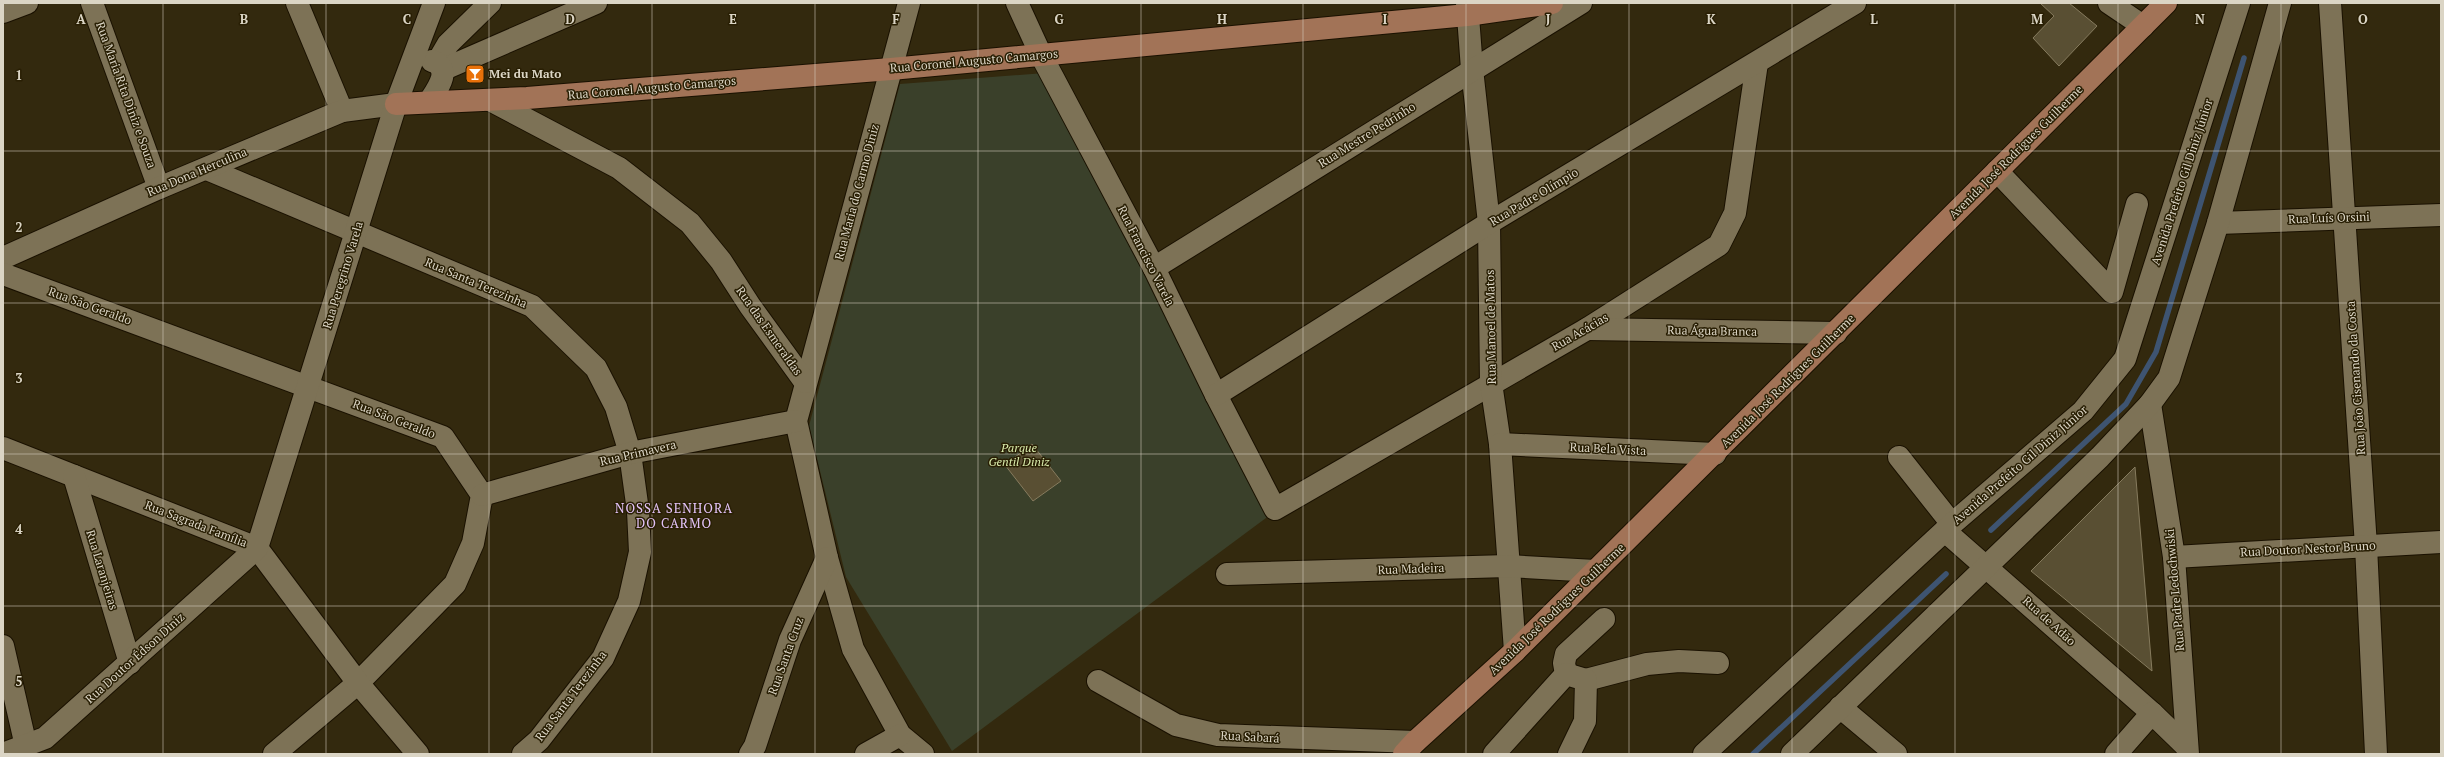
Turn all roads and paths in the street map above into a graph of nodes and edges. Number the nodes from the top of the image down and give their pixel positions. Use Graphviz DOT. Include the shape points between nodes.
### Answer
graph roads {
  1 [pos="27,3"];
  2 [pos="92,3"];
  3 [pos="297,3"];
  4 [pos="434,3"];
  5 [pos="490,3"];
  6 [pos="596,3"];
  7 [pos="909,3"];
  8 [pos="1017,3"];
  9 [pos="1552,3"];
  10 [pos="1581,3"];
  11 [pos="1855,3"];
  12 [pos="2109,3"];
  13 [pos="2166,3"];
  14 [pos="2239,3"];
  15 [pos="2280,3"];
  16 [pos="2330,3"];
  17 [pos="1467,9"];
  18 [pos="3,12"];
  19 [pos="2143,26"];
  20 [pos="424,31"];
  21 [pos="448,44"];
  22 [pos="1040,54"];
  23 [pos="1757,63"];
  24 [pos="410,68"];
  25 [pos="890,68"];
  26 [pos="1472,69"];
  27 [pos="437,80"];
  28 [pos="490,100"];
  29 [pos="396,104"];
  30 [pos="342,111"];
  31 [pos="206,169"];
  32 [pos="1997,171"];
  33 [pos="159,188"];
  34 [pos="2137,204"];
  35 [pos="2441,215"];
  36 [pos="2346,217"];
  37 [pos="1489,223"];
  38 [pos="2218,223"];
  39 [pos="356,232"];
  40 [pos="3,258"];
  41 [pos="1154,268"];
  42 [pos="3,274"];
  43 [pos="1587,329"];
  44 [pos="1836,334"];
  45 [pos="805,382"];
  46 [pos="1491,383"];
  47 [pos="308,386"];
  48 [pos="1216,396"];
  49 [pos="2150,404"];
  50 [pos="796,421"];
  51 [pos="1500,444"];
  52 [pos="3,448"];
  53 [pos="630,453"];
  54 [pos="1715,454"];
  55 [pos="1899,456"];
  56 [pos="74,476"];
  57 [pos="482,494"];
  58 [pos="1275,509"];
  59 [pos="1948,528"];
  60 [pos="2441,542"];
  61 [pos="2366,546"];
  62 [pos="257,548"];
  63 [pos="2174,557"];
  64 [pos="827,558"];
  65 [pos="1986,565"];
  66 [pos="1508,566"];
  67 [pos="1596,571"];
  68 [pos="1227,574"];
  69 [pos="1604,619"];
  70 [pos="3,646"];
  71 [pos="1515,651"];
  72 [pos="130,664"];
  73 [pos="1718,664"];
  74 [pos="1576,677"];
  75 [pos="1098,681"];
  76 [pos="358,683"];
  77 [pos="1840,707"];
  78 [pos="2152,713"];
  79 [pos="900,735"];
  80 [pos="26,746"];
  81 [pos="1409,748"];
  82 [pos="2187,750"];
  83 [pos="3,754"];
  84 [pos="274,754"];
  85 [pos="418,754"];
  86 [pos="523,754"];
  87 [pos="750,754"];
  88 [pos="866,754"];
  89 [pos="923,754"];
  90 [pos="1494,754"];
  91 [pos="1569,754"];
  92 [pos="1704,754"];
  93 [pos="1792,754"];
  94 [pos="1896,754"];
  95 [pos="2116,754"];
  96 [pos="2376,754"];
  1 -- 18 [label="street"];
  2 -- 33 [label="street, Rua Maria Rita Diniz e Souza"];
  3 -- 30 [label="street"];
  4 -- 20 [label="street, Rua Peregrino Varela"];
  5 -- 21 [label="street"];
  6 -- 27 [label="street"];
  7 -- 25 [label="street, Rua Maria do Carmo Diniz"];
  8 -- 22 [label="street, Rua Francisco Varela"];
  9 -- 17 [label="main road, Rua Coronel Augusto Camargos"];
  10 -- 26 [label="street, Rua Mestre Pedrinho"];
  11 -- 23 [label="street, Rua Padre Olímpio"];
  12 -- 19 [label="street"];
  13 -- 19 [label="main road, Avenida José Rodrigues Guilherme"];
  14 -- 59 [label="street, Avenida Prefeito Gil Diniz Júnior" via="2124,359 2083,411"];
  15 -- 38 [label="street"];
  16 -- 36 [label="street, Rua João Cisenando da Costa"];
  17 -- 22 [label="main road, Rua Coronel Augusto Camargos"];
  17 -- 26 [label="street, Rua Manoel de Matos"];
  19 -- 32 [label="main road, Avenida José Rodrigues Guilherme"];
  20 -- 21 [label="street"];
  20 -- 24 [label="street, Rua Peregrino Varela"];
  21 -- 27 [label="street"];
  22 -- 25 [label="main road, Rua Coronel Augusto Camargos"];
  22 -- 41 [label="street, Rua Francisco Varela"];
  23 -- 37 [label="street, Rua Padre Olímpio"];
  23 -- 43 [label="street, Rua Acácias" via="1735,212 1719,245"];
  24 -- 27 [label="street" via="427,60"];
  24 -- 29 [label="street, Rua Peregrino Varela"];
  25 -- 28 [label="main road, Rua Coronel Augusto Camargos"];
  25 -- 45 [label="street, Rua Maria do Carmo Diniz"];
  26 -- 37 [label="street, Rua Manoel de Matos"];
  26 -- 41 [label="street, Rua Mestre Pedrinho"];
  27 -- 28 [label="main road, Rua Coronel Augusto Camargos"];
  27 -- 29 [label="main road, Rua Coronel Augusto Camargos"];
  28 -- 45 [label="street, Rua das Esmeraldas" via="619,168 690,223 721,262"];
  29 -- 30 [label="street, Rua Dona Herculina"];
  29 -- 39 [label="street, Rua Peregrino Varela"];
  30 -- 31 [label="street, Rua Dona Herculina"];
  31 -- 33 [label="street, Rua Dona Herculina"];
  31 -- 39 [label="street, Rua Santa Terezinha"];
  32 -- 34 [label="street" via="2112,292"];
  32 -- 44 [label="main road, Avenida José Rodrigues Guilherme"];
  33 -- 40 [label="street, Rua Dona Herculina"];
  35 -- 36 [label="street, Rua Luís Orsini"];
  36 -- 38 [label="street, Rua Luís Orsini"];
  36 -- 61 [label="street, Rua João Cisenando da Costa"];
  37 -- 46 [label="street, Rua Manoel de Matos"];
  37 -- 48 [label="street, Rua Padre Olímpio"];
  38 -- 49 [label="street" via="2168,378"];
  39 -- 47 [label="street, Rua Peregrino Varela"];
  39 -- 53 [label="street, Rua Santa Terezinha" via="532,306 596,368 616,407 626,447"];
  41 -- 48 [label="street, Rua Francisco Varela"];
  42 -- 47 [label="street, Rua São Geraldo"];
  43 -- 44 [label="street, Rua Água Branca"];
  43 -- 46 [label="street, Rua Acácias"];
  44 -- 54 [label="main road, Avenida José Rodrigues Guilherme"];
  45 -- 50 [label="street, Rua das Esmeraldas"];
  46 -- 51 [label="street, Rua Manoel de Matos"];
  46 -- 58 [label="street, Rua Acácias"];
  47 -- 57 [label="street, Rua São Geraldo" via="443,437"];
  47 -- 62 [label="street, Rua Peregrino Varela"];
  48 -- 58 [label="street, Rua Francisco Varela"];
  49 -- 63 [label="street, Rua Padre Ledochwiski"];
  49 -- 65 [label="street" via="2100,456"];
  50 -- 53 [label="street, Rua Primavera"];
  50 -- 64 [label="street, Rua das Esmeraldas"];
  51 -- 54 [label="street, Rua Bela Vista"];
  51 -- 66 [label="street, Rua Manoel de Matos"];
  52 -- 56 [label="street, Rua Sagrada Família"];
  53 -- 57 [label="street, Rua Primavera"];
  53 -- 86 [label="street, Rua Santa Terezinha" via="638,511 640,552 629,602 603,658 539,740"];
  54 -- 67 [label="main road, Avenida José Rodrigues Guilherme"];
  55 -- 59 [label="street, Rua de Adão"];
  56 -- 62 [label="street, Rua Sagrada Família"];
  56 -- 72 [label="street, Rua Laranjeiras"];
  57 -- 76 [label="street" via="473,544 455,584"];
  59 -- 65 [label="street, Rua de Adão"];
  59 -- 92 [label="street, Avenida Prefeito Gil Diniz Júnior"];
  60 -- 61 [label="street, Rua Doutor Nestor Bruno"];
  61 -- 63 [label="street, Rua Doutor Nestor Bruno"];
  61 -- 96 [label="street, Rua João Cisenando da Costa"];
  62 -- 72 [label="street, Rua Doutor Édson Diniz"];
  62 -- 76 [label="street, Rua Sagrada Família"];
  63 -- 82 [label="street, Rua Padre Ledochwiski"];
  64 -- 79 [label="street, Rua das Esmeraldas" via="853,649"];
  64 -- 87 [label="street, Rua Santa Cruz" via="790,640 755,746"];
  65 -- 77 [label="street"];
  65 -- 78 [label="street, Rua de Adão"];
  66 -- 67 [label="street, Rua Madeira"];
  66 -- 68 [label="street, Rua Madeira"];
  66 -- 71 [label="street, Rua Manoel de Matos"];
  67 -- 71 [label="main road, Avenida José Rodrigues Guilherme"];
  69 -- 74 [label="street" via="1566,654 1564,663"];
  70 -- 80 [label="street"];
  71 -- 81 [label="main road, Avenida José Rodrigues Guilherme"];
  72 -- 80 [label="street, Rua Doutor Édson Diniz" via="45,738"];
  73 -- 74 [label="street" via="1679,661"];
  74 -- 90 [label="street"];
  74 -- 91 [label="street" via="1585,721"];
  75 -- 81 [label="street, Rua Sabará" via="1176,725 1218,736"];
  76 -- 84 [label="street"];
  76 -- 85 [label="street, Rua Sagrada Família"];
  77 -- 93 [label="street"];
  77 -- 94 [label="street"];
  78 -- 82 [label="street, Rua de Adão"];
  78 -- 95 [label="street"];
  79 -- 88 [label="street"];
  79 -- 89 [label="street, Rua das Esmeraldas"];
  80 -- 83 [label="street, Rua Doutor Édson Diniz"];
}
